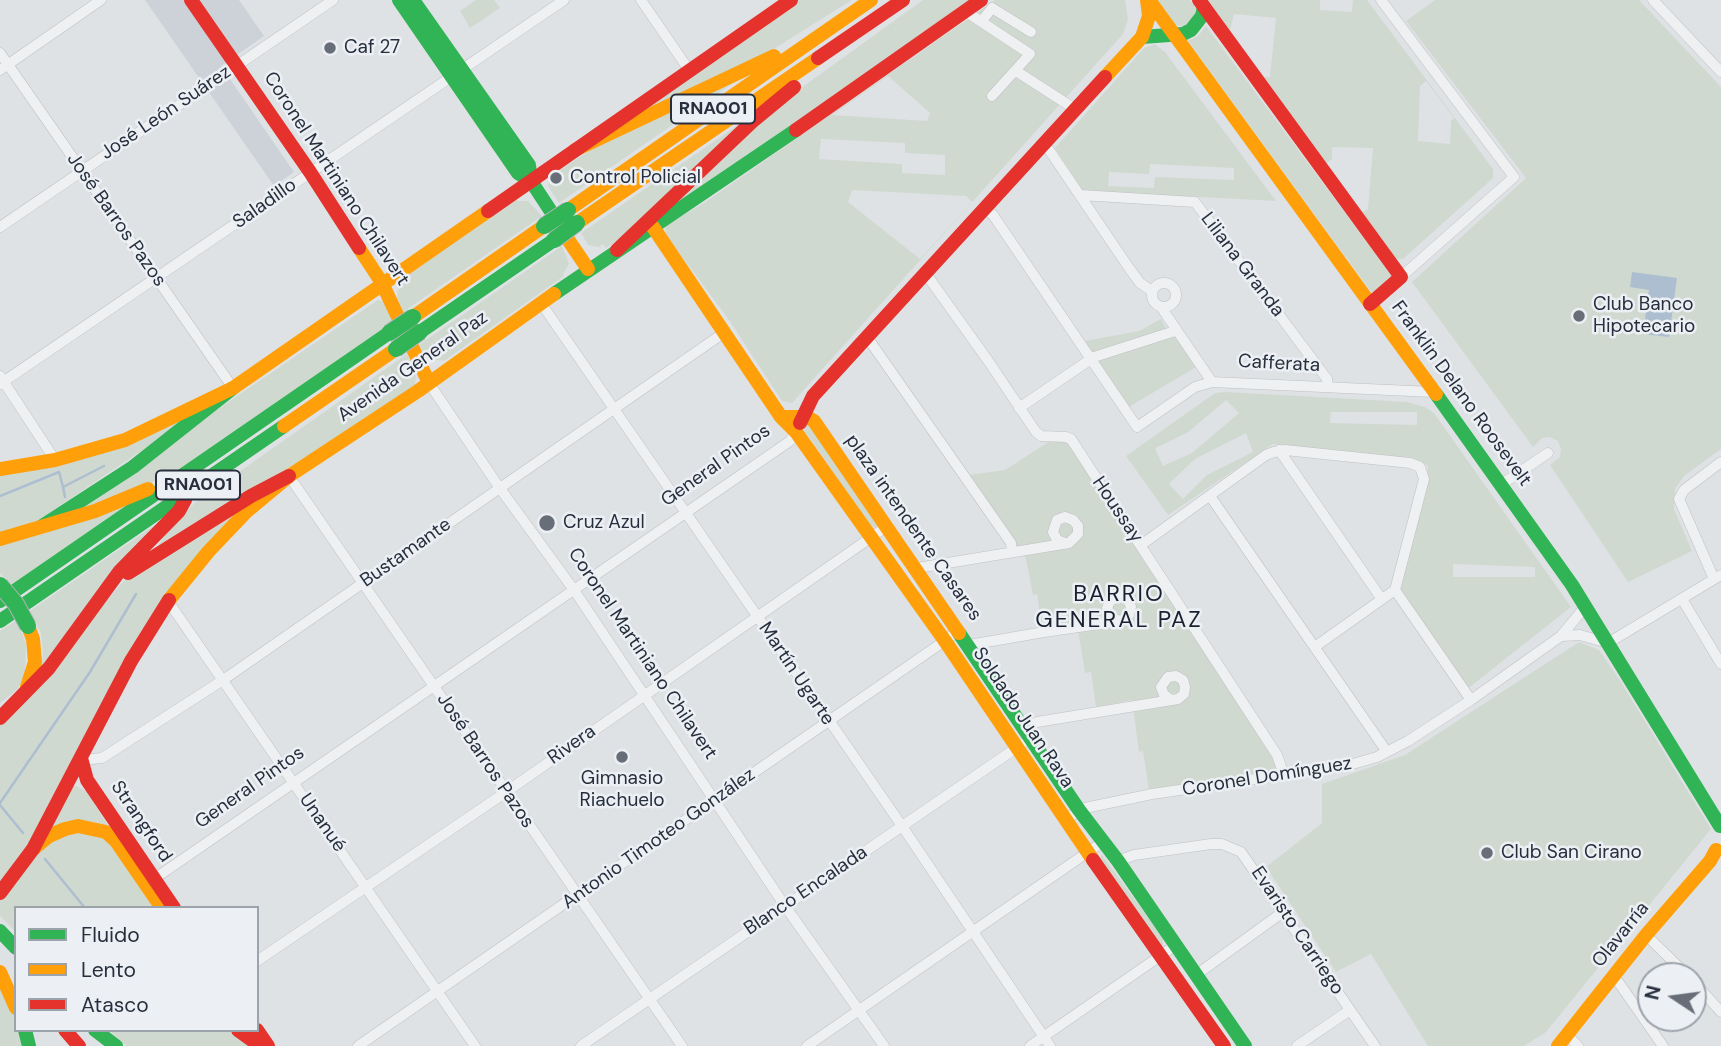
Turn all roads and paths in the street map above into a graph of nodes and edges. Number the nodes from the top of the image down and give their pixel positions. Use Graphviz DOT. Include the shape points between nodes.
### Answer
graph roads {
  1 [pos="101,0"];
  2 [pos="191,0"];
  3 [pos="333,0"];
  4 [pos="399,0"];
  5 [pos="413,0"];
  6 [pos="564,0"];
  7 [pos="640,0"];
  8 [pos="791,0"];
  9 [pos="903,0"];
  10 [pos="981,0"];
  11 [pos="1148,0"];
  12 [pos="1381,0"];
  13 [pos="1653,0"];
  14 [pos="1202,3"];
  15 [pos="865,4"];
  16 [pos="965,11"];
  17 [pos="981,22"];
  18 [pos="867,25"];
  19 [pos="1031,32"];
  20 [pos="1174,35"];
  21 [pos="1142,37"];
  22 [pos="0,53"];
  23 [pos="236,65"];
  24 [pos="4,67"];
  25 [pos="689,70"];
  26 [pos="1016,71"];
  27 [pos="1721,72"];
  28 [pos="456,74"];
  29 [pos="992,96"];
  30 [pos="1075,109"];
  31 [pos="1045,144"];
  32 [pos="575,150"];
  33 [pos="82,171"];
  34 [pos="310,172"];
  35 [pos="531,181"];
  36 [pos="1080,195"];
  37 [pos="985,209"];
  38 [pos="572,217"];
  39 [pos="0,227"];
  40 [pos="653,227"];
  41 [pos="554,229"];
  42 [pos="617,250"];
  43 [pos="588,269"];
  44 [pos="926,274"];
  45 [pos="1401,277"];
  46 [pos="156,279"];
  47 [pos="382,283"];
  48 [pos="1152,291"];
  49 [pos="541,303"];
  50 [pos="1370,304"];
  51 [pos="1161,307"];
  52 [pos="416,324"];
  53 [pos="1175,331"];
  54 [pos="724,332"];
  55 [pos="867,337"];
  56 [pos="1089,360"];
  57 [pos="1,380"];
  58 [pos="1212,382"];
  59 [pos="429,383"];
  60 [pos="1328,387"];
  61 [pos="233,388"];
  62 [pos="1433,391"];
  63 [pos="613,408"];
  64 [pos="1019,408"];
  65 [pos="800,424"];
  66 [pos="1279,450"];
  67 [pos="1548,453"];
  68 [pos="55,460"];
  69 [pos="1721,462"];
  70 [pos="0,469"];
  71 [pos="289,476"];
  72 [pos="188,481"];
  73 [pos="1502,484"];
  74 [pos="499,487"];
  75 [pos="1210,496"];
  76 [pos="687,512"];
  77 [pos="42,526"];
  78 [pos="886,527"];
  79 [pos="871,537"];
  80 [pos="0,539"];
  81 [pos="1065,543"];
  82 [pos="1141,545"];
  83 [pos="1012,551"];
  84 [pos="917,568"];
  85 [pos="1718,577"];
  86 [pos="364,582"];
  87 [pos="0,585"];
  88 [pos="574,590"];
  89 [pos="1395,590"];
  90 [pos="99,598"];
  91 [pos="1381,598"];
  92 [pos="1682,599"];
  93 [pos="0,601"];
  94 [pos="168,601"];
  95 [pos="1586,607"];
  96 [pos="757,617"];
  97 [pos="0,621"];
  98 [pos="1120,621"];
  99 [pos="1561,636"];
  100 [pos="964,638"];
  101 [pos="945,641"];
  102 [pos="1608,643"];
  103 [pos="1316,646"];
  104 [pos="1721,664"];
  105 [pos="223,680"];
  106 [pos="434,687"];
  107 [pos="645,695"];
  108 [pos="22,696"];
  109 [pos="1170,699"];
  110 [pos="1471,700"];
  111 [pos="0,708"];
  112 [pos="0,718"];
  113 [pos="828,722"];
  114 [pos="1024,737"];
  115 [pos="1387,752"];
  116 [pos="81,758"];
  117 [pos="1284,775"];
  118 [pos="295,783"];
  119 [pos="506,792"];
  120 [pos="716,800"];
  121 [pos="1073,814"];
  122 [pos="1720,825"];
  123 [pos="902,826"];
  124 [pos="116,833"];
  125 [pos="1104,841"];
  126 [pos="33,849"];
  127 [pos="1087,852"];
  128 [pos="1719,858"];
  129 [pos="1118,861"];
  130 [pos="154,879"];
  131 [pos="366,887"];
  132 [pos="0,893"];
  133 [pos="577,896"];
  134 [pos="785,905"];
  135 [pos="161,906"];
  136 [pos="173,906"];
  137 [pos="1283,912"];
  138 [pos="972,932"];
  139 [pos="1650,938"];
  140 [pos="1176,945"];
  141 [pos="1161,955"];
  142 [pos="259,960"];
  143 [pos="0,962"];
  144 [pos="1674,962"];
  145 [pos="0,972"];
  146 [pos="1196,975"];
  147 [pos="14,977"];
  148 [pos="1619,983"];
  149 [pos="439,991"];
  150 [pos="1707,996"];
  151 [pos="649,999"];
  152 [pos="14,1004"];
  153 [pos="859,1010"];
  154 [pos="1350,1010"];
  155 [pos="1721,1012"];
  156 [pos="95,1032"];
  157 [pos="96,1032"];
  158 [pos="241,1032"];
  159 [pos="1043,1037"];
  160 [pos="1569,1043"];
  161 [pos="106,1046"];
  162 [pos="117,1046"];
  163 [pos="260,1046"];
  164 [pos="358,1046"];
  165 [pos="475,1046"];
  166 [pos="581,1046"];
  167 [pos="681,1046"];
  168 [pos="807,1046"];
  169 [pos="884,1046"];
  170 [pos="1030,1046"];
  171 [pos="1050,1046"];
  172 [pos="1224,1046"];
  173 [pos="1245,1046"];
  174 [pos="1297,1046"];
  175 [pos="1375,1046"];
  176 [pos="1663,1046"];
  1 -- 24 [label="street"];
  2 -- 23 [label="main road, Coronel Martiniano Chilavert"];
  3 -- 23 [label="street, José León Suárez"];
  4 -- 28 [label="main road"];
  5 -- 28 [label="main road"];
  6 -- 28 [label="street, Saladillo"];
  7 -- 25 [label="street"];
  8 -- 25 [label="main road"];
  9 -- 18 [label="main road, Avenida General Paz / RNA001"];
  10 -- 16 [label="main road, Avenida General Paz"];
  11 -- 20 [label="main road, Franklin Delano Roosevelt"];
  11 -- 21 [label="main road" via="1149,16"];
  12 -- 45 [label="street" via="1514,177"];
  13 -- 27 [label="street"];
  14 -- 20 [label="main road" via="1198,24"];
  14 -- 45 [label="main road, Franklin Delano Roosevelt"];
  15 -- 32 [label="main road" via="761,63"];
  15 -- 38 [label="main road, Avenida General Paz / RNA001"];
  16 -- 17 [label="street"];
  16 -- 40 [label="main road, Avenida General Paz"];
  17 -- 19 [label="street" via="992,8"];
  17 -- 26 [label="street" via="1030,54"];
  18 -- 38 [label="main road, Avenida General Paz / RNA001"];
  18 -- 42 [label="main road" via="754,120"];
  20 -- 21 [label="main road"];
  20 -- 50 [label="main road, Franklin Delano Roosevelt"];
  21 -- 30 [label="main road, General Pintos"];
  22 -- 24 [label="street, José Barros Pazos"];
  23 -- 33 [label="street, José León Suárez"];
  23 -- 34 [label="main road, Coronel Martiniano Chilavert"];
  24 -- 33 [label="street, José Barros Pazos"];
  25 -- 32 [label="main road"];
  26 -- 29 [label="street"];
  26 -- 30 [label="street"];
  28 -- 34 [label="street, Saladillo"];
  28 -- 35 [label="main road" via="529,165"];
  30 -- 31 [label="main road, General Pintos"];
  31 -- 36 [label="street"];
  31 -- 37 [label="main road, General Pintos"];
  32 -- 35 [label="main road"];
  33 -- 39 [label="street, José León Suárez"];
  33 -- 46 [label="street, José Barros Pazos"];
  34 -- 46 [label="street, Saladillo"];
  34 -- 47 [label="main road, Coronel Martiniano Chilavert"];
  35 -- 41 [label="main road"];
  35 -- 47 [label="main road"];
  36 -- 48 [label="street" via="1140,283"];
  36 -- 60 [label="street, Liliana Granda" via="1195,202 1327,379"];
  37 -- 44 [label="main road, General Pintos"];
  37 -- 56 [label="street"];
  38 -- 41 [label="main road, Avenida General Paz / RNA001, bridge"];
  40 -- 42 [label="main road, Avenida General Paz"];
  40 -- 54 [label="main road"];
  41 -- 43 [label="main road"];
  41 -- 52 [label="main road, Avenida General Paz / RNA001"];
  42 -- 43 [label="main road, Avenida General Paz"];
  43 -- 49 [label="main road, Avenida General Paz"];
  44 -- 55 [label="main road, General Pintos"];
  44 -- 64 [label="street, Houssay"];
  45 -- 50 [label="main road"];
  46 -- 57 [label="street, Saladillo"];
  46 -- 61 [label="street, José Barros Pazos"];
  47 -- 59 [label="main road, Coronel Martiniano Chilavert"];
  47 -- 61 [label="main road"];
  48 -- 51 [label="street"];
  48 -- 51 [label="street" via="1160,283 1175,287 1175,302"];
  49 -- 59 [label="main road, Avenida General Paz"];
  49 -- 63 [label="street, Martín Ugarte"];
  50 -- 62 [label="main road, Franklin Delano Roosevelt"];
  51 -- 53 [label="street"];
  52 -- 72 [label="main road, Avenida General Paz / RNA001, bridge" via="389,333"];
  52 -- 72 [label="main road, Avenida General Paz / RNA001, bridge" via="396,349"];
  53 -- 56 [label="street"];
  53 -- 58 [label="street"];
  54 -- 63 [label="street, Bustamante"];
  54 -- 65 [label="main road" via="781,418"];
  55 -- 65 [label="main road, General Pintos" via="813,396"];
  55 -- 83 [label="street" via="1011,543"];
  56 -- 58 [label="street, Cafferata" via="1137,428 1195,387"];
  56 -- 64 [label="street"];
  57 -- 68 [label="street"];
  58 -- 60 [label="street, Cafferata"];
  59 -- 71 [label="main road, Avenida General Paz"];
  59 -- 74 [label="street, Coronel Martiniano Chilavert"];
  60 -- 62 [label="street, Cafferata"];
  61 -- 68 [label="main road" via="145,432"];
  61 -- 77 [label="main road" via="133,467"];
  62 -- 73 [label="main road, Franklin Delano Roosevelt"];
  63 -- 74 [label="street, Bustamante"];
  63 -- 76 [label="street, Martín Ugarte"];
  64 -- 82 [label="street, Houssay" via="1041,436 1071,439"];
  65 -- 76 [label="street, General Pintos" via="790,441"];
  65 -- 78 [label="main road, plaza intendente Casares" via="814,421"];
  65 -- 79 [label="main road, Soldado Juan Rava"];
  66 -- 75 [label="street"];
  66 -- 89 [label="street" via="1420,467 1424,474"];
  66 -- 91 [label="street"];
  67 -- 73 [label="street"];
  68 -- 70 [label="main road"];
  69 -- 85 [label="street" via="1679,499"];
  71 -- 86 [label="street, José Barros Pazos"];
  71 -- 90 [label="main road" via="157,553"];
  71 -- 94 [label="main road, Avenida General Paz" via="225,533"];
  72 -- 77 [label="main road"];
  72 -- 90 [label="main road" via="179,511"];
  72 -- 93 [label="main road, Avenida General Paz / RNA001"];
  72 -- 97 [label="main road, Avenida General Paz / RNA001"];
  73 -- 95 [label="main road, Franklin Delano Roosevelt"];
  74 -- 86 [label="street, Bustamante"];
  74 -- 88 [label="street, Coronel Martiniano Chilavert"];
  75 -- 82 [label="street"];
  75 -- 103 [label="street"];
  76 -- 88 [label="street, General Pintos"];
  76 -- 96 [label="street, Martín Ugarte"];
  77 -- 80 [label="main road"];
  78 -- 79 [label="street, Rivera"];
  78 -- 84 [label="main road, plaza intendente Casares"];
  79 -- 96 [label="street, Rivera"];
  79 -- 101 [label="main road, Soldado Juan Rava"];
  81 -- 83 [label="street"];
  82 -- 117 [label="street, Houssay" via="1277,755"];
  83 -- 84 [label="street"];
  84 -- 100 [label="main road, plaza intendente Casares"];
  85 -- 92 [label="street"];
  86 -- 105 [label="street, Bustamante"];
  86 -- 106 [label="street, José Barros Pazos"];
  87 -- 108 [label="main road, bridge" via="16,604 33,639 35,662"];
  88 -- 106 [label="street, General Pintos"];
  88 -- 107 [label="street, Coronel Martiniano Chilavert"];
  89 -- 91 [label="street"];
  89 -- 110 [label="street"];
  90 -- 108 [label="main road" via="49,668"];
  91 -- 103 [label="street"];
  92 -- 102 [label="street"];
  92 -- 104 [label="street"];
  94 -- 105 [label="street, Unanué"];
  94 -- 116 [label="main road, Avenida General Paz"];
  95 -- 99 [label="street, Coronel Domínguez"];
  95 -- 102 [label="main road, Franklin Delano Roosevelt"];
  96 -- 107 [label="street, Rivera"];
  96 -- 113 [label="street, Martín Ugarte"];
  98 -- 100 [label="street"];
  99 -- 102 [label="street" via="1580,635"];
  99 -- 110 [label="street, Coronel Domínguez"];
  100 -- 101 [label="street, Antonio Timoteo González"];
  100 -- 114 [label="main road, plaza intendente Casares"];
  101 -- 113 [label="street, Antonio Timoteo González"];
  101 -- 114 [label="main road, Soldado Juan Rava"];
  102 -- 122 [label="main road, Franklin Delano Roosevelt"];
  103 -- 115 [label="street"];
  105 -- 116 [label="street, Bustamante" via="102,758"];
  105 -- 118 [label="street, Unanué"];
  106 -- 118 [label="street, General Pintos"];
  106 -- 119 [label="street, José Barros Pazos"];
  107 -- 119 [label="street, Rivera"];
  107 -- 120 [label="street, Coronel Martiniano Chilavert"];
  108 -- 111 [label="main road"];
  108 -- 112 [label="main road"];
  109 -- 114 [label="street, Blanco Encalada" via="1037,722"];
  110 -- 115 [label="street, Coronel Domínguez"];
  113 -- 120 [label="street, Antonio Timoteo González"];
  113 -- 123 [label="street, Martín Ugarte"];
  114 -- 121 [label="main road, plaza intendente Casares"];
  114 -- 123 [label="street, Blanco Encalada"];
  115 -- 117 [label="street, Coronel Domínguez" via="1346,766"];
  116 -- 124 [label="main road, Strangford" via="87,780"];
  116 -- 126 [label="main road, Avenida General Paz"];
  117 -- 121 [label="street, Coronel Domínguez" via="1152,794"];
  118 -- 130 [label="street, General Pintos"];
  118 -- 131 [label="street, Unanué"];
  119 -- 131 [label="street, Rivera"];
  119 -- 133 [label="street, José Barros Pazos"];
  120 -- 133 [label="street, Antonio Timoteo González"];
  120 -- 134 [label="street, Coronel Martiniano Chilavert"];
  121 -- 125 [label="main road, Soldado Juan Rava"];
  121 -- 127 [label="main road, Soldado Juan Rava"];
  122 -- 128 [label="main road" via="1714,837"];
  123 -- 134 [label="street, Blanco Encalada"];
  123 -- 138 [label="street, Martín Ugarte"];
  124 -- 126 [label="main road" via="78,826 49,836"];
  124 -- 130 [label="main road, Strangford"];
  124 -- 135 [label="main road"];
  125 -- 127 [label="street"];
  125 -- 129 [label="main road, Soldado Juan Rava"];
  126 -- 132 [label="main road, Avenida General Paz"];
  127 -- 138 [label="street"];
  127 -- 141 [label="main road, Soldado Juan Rava"];
  128 -- 139 [label="main road, Olavarría" via="1710,861"];
  129 -- 137 [label="street, Evaristo Carriego" via="1211,844 1232,846 1248,859"];
  129 -- 140 [label="main road, Soldado Juan Rava"];
  130 -- 136 [label="main road, Strangford"];
  131 -- 142 [label="street, Rivera"];
  131 -- 149 [label="street, Unanué"];
  133 -- 149 [label="street, Antonio Timoteo González"];
  133 -- 151 [label="street, José Barros Pazos"];
  134 -- 151 [label="street, Blanco Encalada"];
  134 -- 153 [label="street, Coronel Martiniano Chilavert"];
  137 -- 146 [label="street"];
  137 -- 154 [label="street, Evaristo Carriego"];
  138 -- 153 [label="street"];
  138 -- 159 [label="street, Martín Ugarte"];
  139 -- 144 [label="street"];
  139 -- 148 [label="main road, Olavarría"];
  139 -- 160 [label="main road, Olavarría"];
  140 -- 141 [label="street"];
  140 -- 146 [label="main road, Soldado Juan Rava"];
  141 -- 159 [label="street"];
  141 -- 172 [label="main road, Soldado Juan Rava"];
  143 -- 147 [label="main road"];
  145 -- 152 [label="main road"];
  146 -- 173 [label="main road, Soldado Juan Rava"];
  148 -- 160 [label="main road, Olavarría"];
  148 -- 176 [label="street"];
  149 -- 164 [label="street, Antonio Timoteo González"];
  149 -- 165 [label="street, Unanué"];
  150 -- 155 [label="street"];
  151 -- 166 [label="street, Blanco Encalada"];
  151 -- 167 [label="street, José Barros Pazos"];
  153 -- 168 [label="street"];
  153 -- 169 [label="street, Coronel Martiniano Chilavert"];
  154 -- 174 [label="street"];
  154 -- 175 [label="street, Evaristo Carriego"];
  156 -- 161 [label="main road"];
  157 -- 162 [label="main road"];
  158 -- 163 [label="main road"];
  159 -- 170 [label="street"];
  159 -- 171 [label="street, Martín Ugarte"];
}
